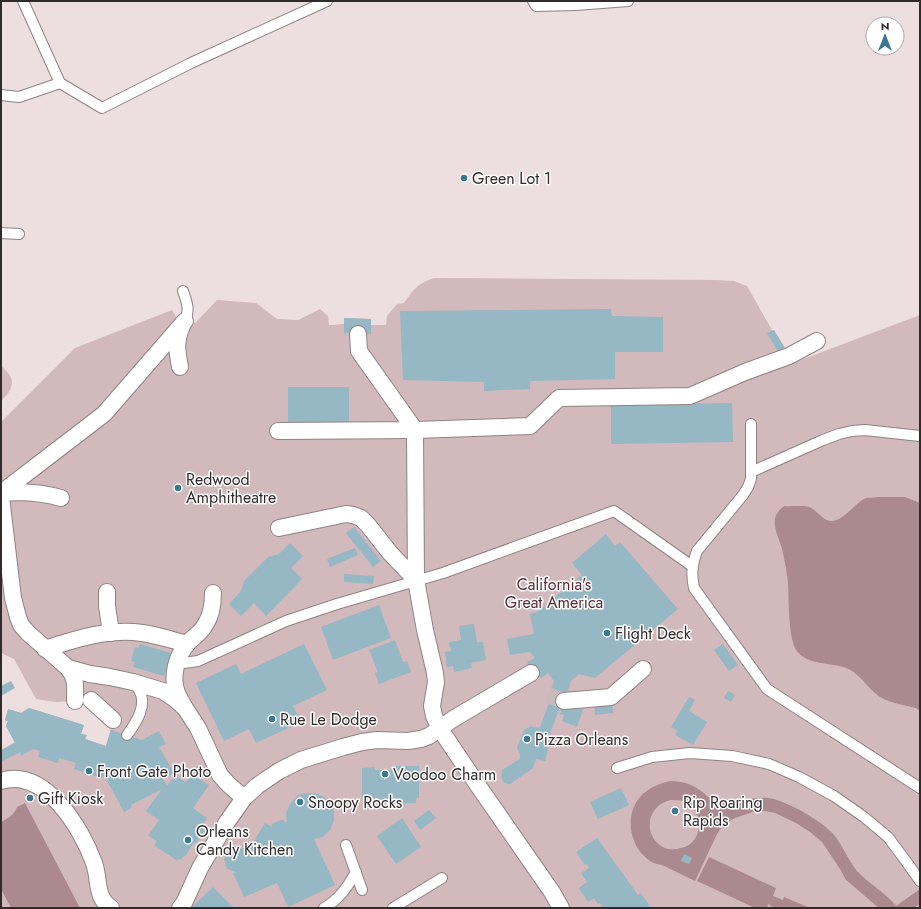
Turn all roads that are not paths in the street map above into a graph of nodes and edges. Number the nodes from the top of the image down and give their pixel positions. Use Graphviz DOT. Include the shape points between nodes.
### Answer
graph roads {
  1 [pos="23,1"];
  2 [pos="327,1"];
  3 [pos="533,1"];
  4 [pos="628,1"];
  5 [pos="60,83"];
  6 [pos="1,95"];
  7 [pos="1,233"];
  8 [pos="19,234"];
  9 [pos="183,291"];
  10 [pos="185,321"];
  11 [pos="358,334"];
  12 [pos="817,341"];
  13 [pos="180,367"];
  14 [pos="751,424"];
  15 [pos="415,430"];
  16 [pos="278,431"];
  17 [pos="920,436"];
  18 [pos="751,472"];
  19 [pos="1,493"];
  20 [pos="1,497"];
  21 [pos="61,498"];
  22 [pos="279,528"];
  23 [pos="692,566"];
  24 [pos="416,580"];
  25 [pos="107,592"];
  26 [pos="213,593"];
  27 [pos="111,633"];
  28 [pos="187,644"];
  29 [pos="45,649"];
  30 [pos="176,664"];
  31 [pos="68,668"];
  32 [pos="643,669"];
  33 [pos="531,673"];
  34 [pos="133,682"];
  35 [pos="91,700"];
  36 [pos="74,701"];
  37 [pos="564,701"];
  38 [pos="185,708"];
  39 [pos="113,720"];
  40 [pos="440,729"];
  41 [pos="127,735"];
  42 [pos="617,768"];
  43 [pos="1,781"];
  44 [pos="920,788"];
  45 [pos="244,798"];
  46 [pos="346,845"];
  47 [pos="356,872"];
  48 [pos="442,878"];
  49 [pos="920,881"];
  50 [pos="362,890"];
  51 [pos="111,908"];
  52 [pos="180,908"];
  53 [pos="324,908"];
  54 [pos="393,908"];
  55 [pos="561,908"];
  1 -- 5 [label="lane"];
  2 -- 5 [label="lane" via="191,63 102,108"];
  3 -- 4 [label="lane" via="536,6"];
  5 -- 6 [label="lane" via="19,97"];
  7 -- 8 [label="lane"];
  9 -- 10 [label="lane" via="188,306"];
  10 -- 13 [label="street" via="177,338"];
  10 -- 19 [label="street" via="104,414"];
  11 -- 15 [label="street" via="359,351"];
  12 -- 15 [label="street" via="789,356 690,396 559,398 530,426"];
  14 -- 18 [label="lane"];
  15 -- 16 [label="street"];
  15 -- 24 [label="street"];
  17 -- 18 [label="lane" via="852,431 822,440"];
  18 -- 23 [label="lane" via="751,479 745,491 697,551"];
  19 -- 21 [label="street" via="32,492"];
  20 -- 29 [label="street" via="13,598 18,618 28,633"];
  22 -- 24 [label="street" via="346,514 361,518"];
  23 -- 24 [label="lane" via="614,511"];
  23 -- 44 [label="lane" via="694,588 767,689"];
  24 -- 30 [label="lane" via="286,621 198,661"];
  24 -- 40 [label="street" via="435,673 432,706"];
  25 -- 27 [label="street"];
  26 -- 28 [label="street" via="209,618"];
  27 -- 28 [label="street" via="141,633"];
  27 -- 29 [label="street" via="96,634"];
  28 -- 30 [label="street"];
  29 -- 31 [label="street"];
  30 -- 38 [label="street" via="174,677 177,692"];
  31 -- 34 [label="street"];
  31 -- 36 [label="street" via="75,678"];
  32 -- 37 [label="street" via="611,697"];
  33 -- 40 [label="street"];
  34 -- 38 [label="street" via="163,691"];
  34 -- 41 [label="lane" via="142,698 142,708"];
  35 -- 39 [label="street"];
  38 -- 45 [label="street" via="198,728 220,774"];
  40 -- 45 [label="street" via="421,739 362,742 301,760 279,771"];
  40 -- 55 [label="street"];
  42 -- 49 [label="lane" via="652,757 690,753 732,756 769,764 800,777 864,817 888,837"];
  43 -- 51 [label="street" via="18,779 29,782 54,797 86,843 97,872 102,897"];
  45 -- 52 [label="street" via="215,842"];
  46 -- 47 [label="lane"];
  47 -- 50 [label="lane"];
  47 -- 53 [label="lane" via="346,888"];
  48 -- 54 [label="lane"];
}
